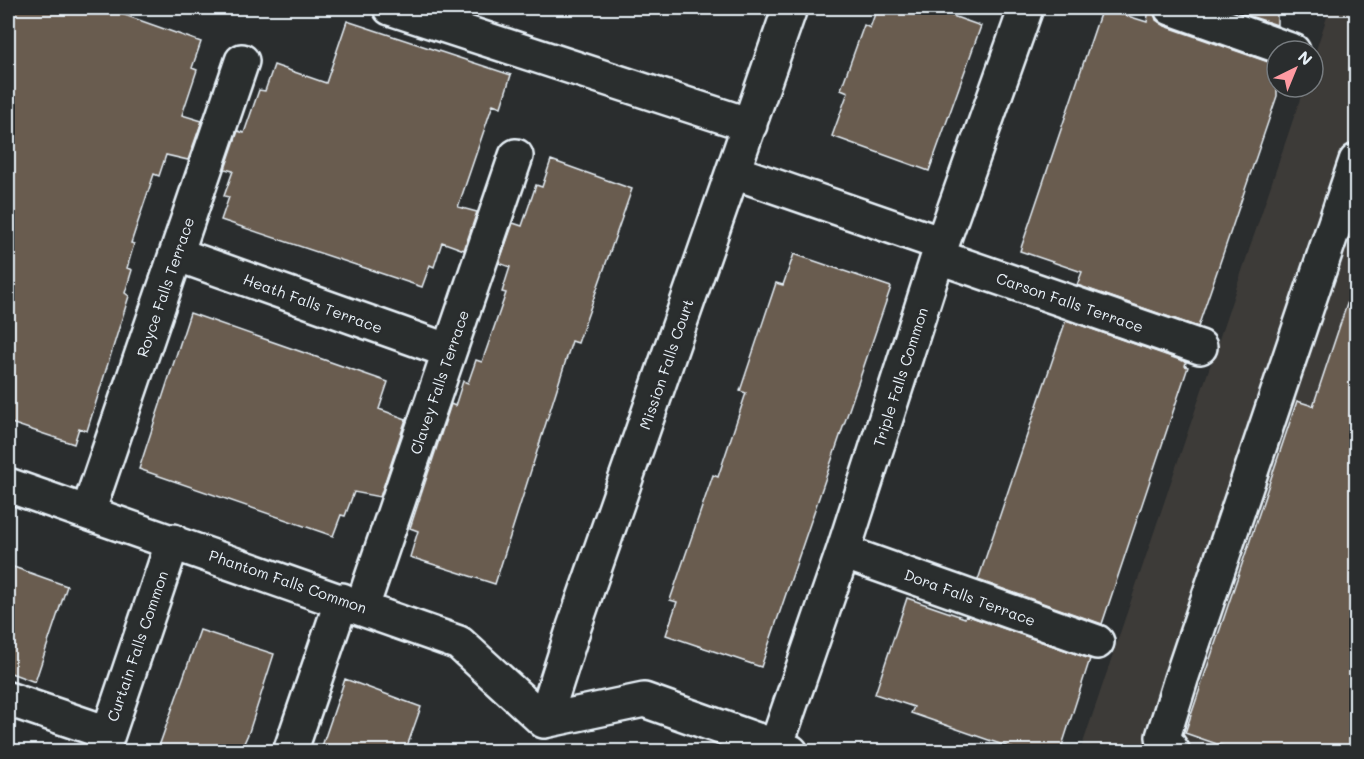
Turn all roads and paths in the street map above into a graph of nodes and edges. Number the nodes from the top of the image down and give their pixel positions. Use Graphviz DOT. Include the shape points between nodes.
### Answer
graph roads {
  1 [pos="390,8"];
  2 [pos="790,8"];
  3 [pos="1026,8"];
  4 [pos="1171,8"];
  5 [pos="1265,41"];
  6 [pos="242,61"];
  7 [pos="750,125"];
  8 [pos="516,156"];
  9 [pos="1356,161"];
  10 [pos="734,172"];
  11 [pos="941,251"];
  12 [pos="176,254"];
  13 [pos="1200,347"];
  14 [pos="449,351"];
  15 [pos="8,485"];
  16 [pos="88,512"];
  17 [pos="173,541"];
  18 [pos="843,552"];
  19 [pos="352,603"];
  20 [pos="1098,642"];
  21 [pos="8,699"];
  22 [pos="544,721"];
  23 [pos="105,742"];
  24 [pos="780,750"];
  25 [pos="290,752"];
  26 [pos="1173,752"];
  1 -- 7 [label="street"];
  2 -- 7 [label="street, Mission Falls Court"];
  3 -- 11 [label="street, Triple Falls Common"];
  4 -- 5 [label="street"];
  6 -- 12 [label="street, Royce Falls Terrace"];
  7 -- 10 [label="street, Mission Falls Court"];
  8 -- 14 [label="street, Clavey Falls Terrace"];
  9 -- 26 [label="street" via="1163,737"];
  10 -- 11 [label="street, Carson Falls Terrace"];
  10 -- 22 [label="street, Mission Falls Court"];
  11 -- 13 [label="street, Carson Falls Terrace"];
  11 -- 18 [label="street, Triple Falls Common"];
  12 -- 14 [label="street, Heath Falls Terrace"];
  12 -- 16 [label="street, Royce Falls Terrace"];
  14 -- 19 [label="street, Clavey Falls Terrace"];
  15 -- 16 [label="street, Phantom Falls Common"];
  16 -- 17 [label="street, Phantom Falls Common"];
  17 -- 19 [label="street, Phantom Falls Common"];
  17 -- 23 [label="street, Curtain Falls Common"];
  18 -- 20 [label="street, Dora Falls Terrace"];
  18 -- 24 [label="street, Triple Falls Common"];
  19 -- 22 [label="street, Phantom Falls Common" via="459,643"];
  19 -- 25 [label="street, Clavey Falls Terrace"];
  21 -- 23 [label="street"];
  22 -- 24 [label="street" via="645,700"];
}
